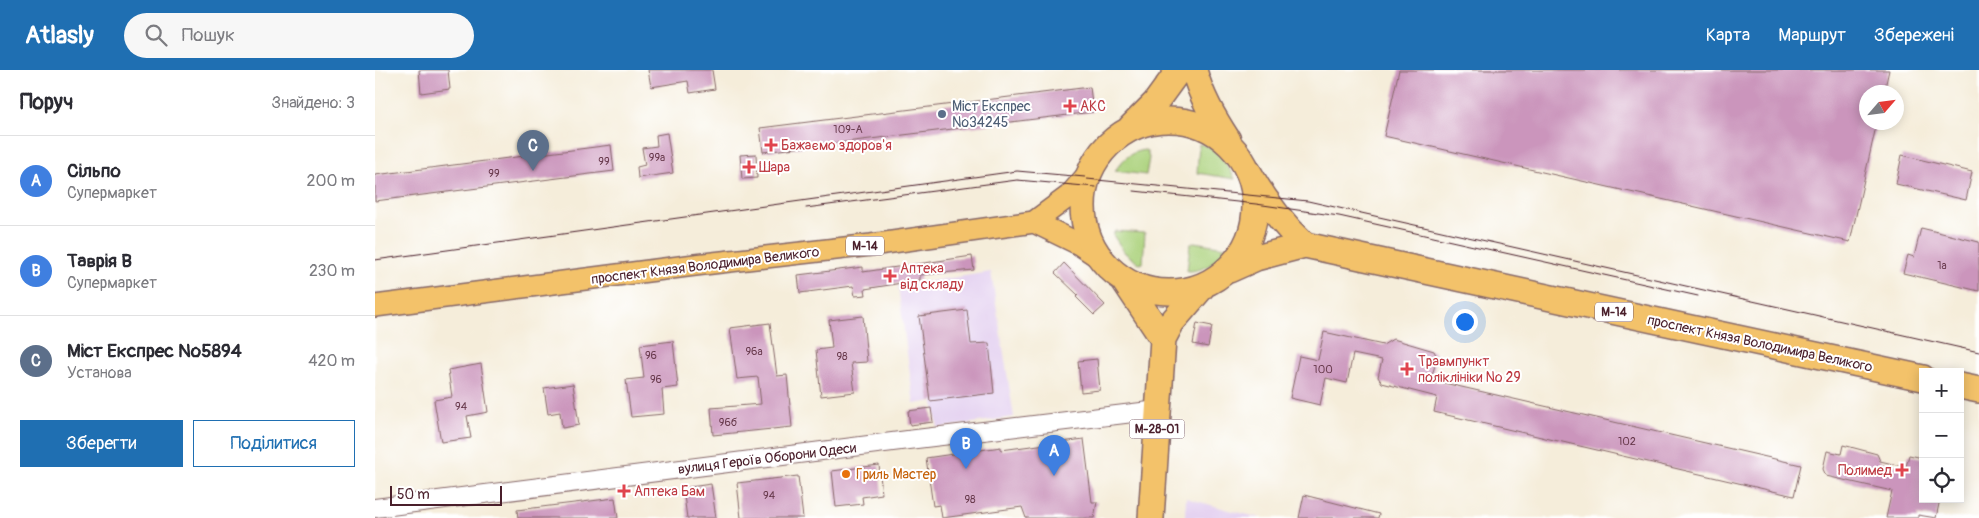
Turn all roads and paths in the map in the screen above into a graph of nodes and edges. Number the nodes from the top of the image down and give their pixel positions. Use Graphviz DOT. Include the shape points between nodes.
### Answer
graph roads {
  1 [pos="1179,70"];
  2 [pos="1194,70"];
  3 [pos="1129,130"];
  4 [pos="1233,148"];
  5 [pos="1248,171"];
  6 [pos="1089,173"];
  7 [pos="1034,222"];
  8 [pos="1305,245"];
  9 [pos="1101,258"];
  10 [pos="1226,271"];
  11 [pos="1122,278"];
  12 [pos="1203,286"];
  13 [pos="375,306"];
  14 [pos="1163,339"];
  15 [pos="1919,377"];
  16 [pos="1964,387"];
  17 [pos="1979,390"];
  18 [pos="1158,410"];
  19 [pos="375,508"];
  20 [pos="1151,518"];
  1 -- 3 [label="highway" via="1155,104"];
  2 -- 4 [label="highway" via="1210,111"];
  3 -- 4 [label="highway, М-14" via="1156,121 1184,121 1211,130"];
  3 -- 6 [label="highway, М-14" via="1099,156"];
  4 -- 5 [label="highway, М-14"];
  5 -- 8 [label="highway, проспект Князя Володимира Великого / М-14" via="1269,206"];
  5 -- 10 [label="highway, М-14" via="1256,204 1253,229 1243,252"];
  6 -- 7 [label="main road, проспект Князя Володимира Великого / М-14" via="1069,196"];
  6 -- 9 [label="highway, М-14" via="1083,211 1088,236"];
  7 -- 9 [label="main road, М-14"];
  7 -- 13 [label="main road, проспект Князя Володимира Великого / М-14"];
  8 -- 10 [label="highway, проспект Князя Володимира Великого / М-14" via="1256,258"];
  8 -- 15 [label="highway, проспект Князя Володимира Великого / М-14"];
  9 -- 11 [label="highway, М-14"];
  10 -- 12 [label="highway, М-14"];
  11 -- 12 [label="highway, М-14" via="1148,290 1176,292"];
  11 -- 14 [label="highway"];
  12 -- 14 [label="highway, М-28-01" via="1172,322"];
  14 -- 18 [label="highway, М-28-01"];
  16 -- 17 [label="highway"];
  18 -- 19 [label="street, вулиця Героїв Оборони Одеси"];
  18 -- 20 [label="highway, М-28-01"];
}
